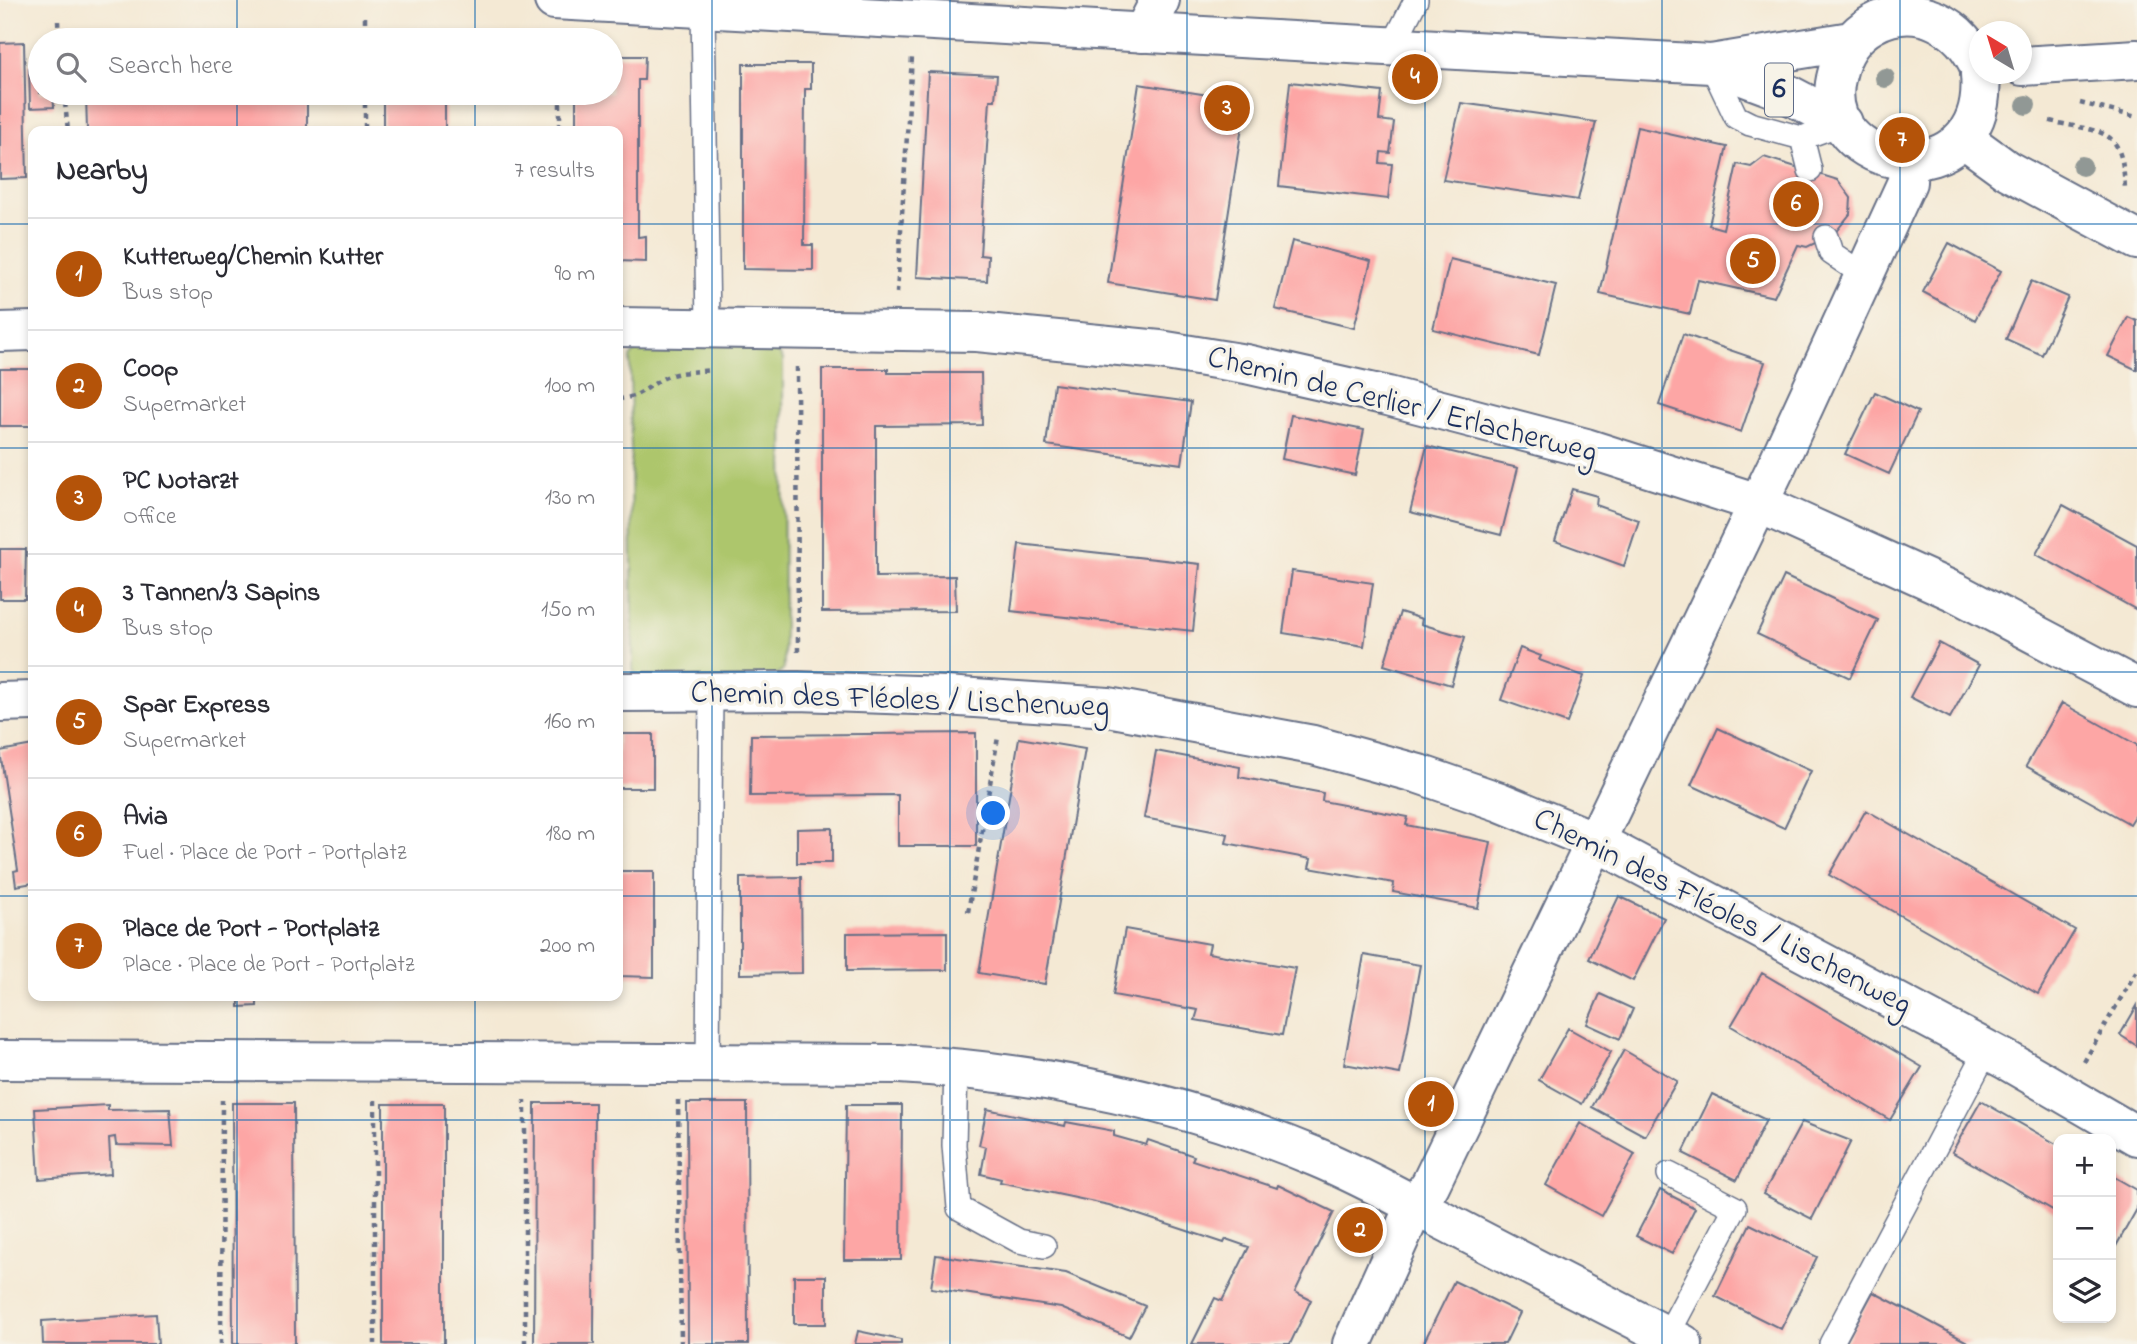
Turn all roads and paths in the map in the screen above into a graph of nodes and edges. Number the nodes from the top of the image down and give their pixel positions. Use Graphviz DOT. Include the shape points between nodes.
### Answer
graph roads {
  1 [pos="554,0"];
  2 [pos="1416,0"];
  3 [pos="703,10"];
  4 [pos="1949,11"];
  5 [pos="990,13"];
  6 [pos="1152,16"];
  7 [pos="365,17"];
  8 [pos="58,20"];
  9 [pos="58,28"];
  10 [pos="365,28"];
  11 [pos="1851,41"];
  12 [pos="1393,45"];
  13 [pos="1969,46"];
  14 [pos="912,50"];
  15 [pos="2137,59"];
  16 [pos="1711,64"];
  17 [pos="2032,65"];
  18 [pos="1981,84"];
  19 [pos="2076,102"];
  20 [pos="65,105"];
  21 [pos="365,105"];
  22 [pos="560,105"];
  23 [pos="2137,117"];
  24 [pos="2050,121"];
  25 [pos="1843,123"];
  26 [pos="67,126"];
  27 [pos="365,126"];
  28 [pos="560,126"];
  29 [pos="1802,138"];
  30 [pos="1963,138"];
  31 [pos="1908,162"];
  32 [pos="1810,170"];
  33 [pos="2125,197"];
  34 [pos="1826,237"];
  35 [pos="2137,240"];
  36 [pos="1865,276"];
  37 [pos="708,326"];
  38 [pos="623,327"];
  39 [pos="797,328"];
  40 [pos="894,328"];
  41 [pos="28,331"];
  42 [pos="0,332"];
  43 [pos="784,368"];
  44 [pos="797,368"];
  45 [pos="716,370"];
  46 [pos="623,398"];
  47 [pos="1758,503"];
  48 [pos="2137,688"];
  49 [pos="798,691"];
  50 [pos="623,692"];
  51 [pos="711,692"];
  52 [pos="1006,699"];
  53 [pos="28,701"];
  54 [pos="0,702"];
  55 [pos="1597,842"];
  56 [pos="968,912"];
  57 [pos="2137,970"];
  58 [pos="1987,1050"];
  59 [pos="0,1060"];
  60 [pos="205,1061"];
  61 [pos="375,1062"];
  62 [pos="525,1063"];
  63 [pos="693,1063"];
  64 [pos="2084,1063"];
  65 [pos="956,1067"];
  66 [pos="2137,1136"];
  67 [pos="1669,1174"];
  68 [pos="1415,1205"];
  69 [pos="1044,1246"];
  70 [pos="1657,1337"];
  71 [pos="221,1344"];
  72 [pos="375,1344"];
  73 [pos="525,1344"];
  74 [pos="681,1344"];
  75 [pos="1352,1344"];
  76 [pos="1831,1344"];
  1 -- 3 [label="street, 6"];
  2 -- 12 [label="lane"];
  3 -- 5 [label="street, 6"];
  3 -- 37 [label="lane"];
  4 -- 11 [label="street" via="1883,18"];
  4 -- 13 [label="street"];
  5 -- 6 [label="street, 6"];
  6 -- 12 [label="street, 6"];
  7 -- 10 [label="path"];
  8 -- 9 [label="path"];
  11 -- 16 [label="street, 6"];
  11 -- 25 [label="street" via="1835,80"];
  12 -- 16 [label="street, 6"];
  14 -- 40 [label="path"];
  15 -- 17 [label="street"];
  16 -- 25 [label="street, 6" via="1780,90"];
  16 -- 29 [label="lane" via="1736,117"];
  18 -- 30 [label="street" via="1976,118"];
  19 -- 23 [label="path"];
  20 -- 26 [label="path"];
  21 -- 27 [label="path"];
  22 -- 28 [label="path"];
  24 -- 33 [label="path" via="2103,133 2114,141 2123,157"];
  25 -- 29 [label="lane"];
  25 -- 31 [label="street" via="1870,151"];
  29 -- 32 [label="lane"];
  30 -- 31 [label="street" via="1929,159"];
  30 -- 35 [label="street" via="2007,170"];
  31 -- 36 [label="street" via="1907,182"];
  34 -- 36 [label="lane" via="1830,254"];
  36 -- 47 [label="street"];
  37 -- 38 [label="street, Chemin de Cerlier / Erlacherweg"];
  37 -- 39 [label="street, Chemin de Cerlier / Erlacherweg"];
  39 -- 40 [label="street, Chemin de Cerlier / Erlacherweg"];
  39 -- 44 [label="path"];
  40 -- 47 [label="street, Chemin de Cerlier / Erlacherweg" via="1035,337 1246,364 1586,448"];
  41 -- 42 [label="street"];
  43 -- 44 [label="path"];
  44 -- 49 [label="path"];
  45 -- 46 [label="path" via="678,373 645,393"];
  47 -- 48 [label="street, Chemin de Cerlier / Erlacherweg" via="1955,592"];
  47 -- 55 [label="street"];
  49 -- 51 [label="street, Chemin des Fléoles / Lischenweg"];
  49 -- 52 [label="street, Chemin des Fléoles / Lischenweg"];
  50 -- 51 [label="street, Chemin des Fléoles / Lischenweg"];
  51 -- 63 [label="lane"];
  52 -- 55 [label="street, Chemin des Fléoles / Lischenweg" via="1108,707 1313,745 1431,778"];
  52 -- 56 [label="path"];
  53 -- 54 [label="street"];
  55 -- 58 [label="street, Chemin des Fléoles / Lischenweg"];
  55 -- 68 [label="street" via="1430,1185"];
  57 -- 64 [label="path"];
  58 -- 66 [label="street, Chemin des Fléoles / Lischenweg"];
  58 -- 76 [label="lane"];
  59 -- 60 [label="street"];
  60 -- 61 [label="street"];
  60 -- 71 [label="path" via="223,1103"];
  61 -- 62 [label="street"];
  61 -- 72 [label="path"];
  62 -- 63 [label="street"];
  62 -- 73 [label="path"];
  63 -- 65 [label="street"];
  63 -- 74 [label="path"];
  65 -- 68 [label="street" via="1123,1092 1316,1157"];
  65 -- 69 [label="lane" via="954,1145 959,1208 1019,1241"];
  67 -- 70 [label="lane" via="1735,1208"];
  68 -- 70 [label="street"];
  68 -- 75 [label="street"];
}
